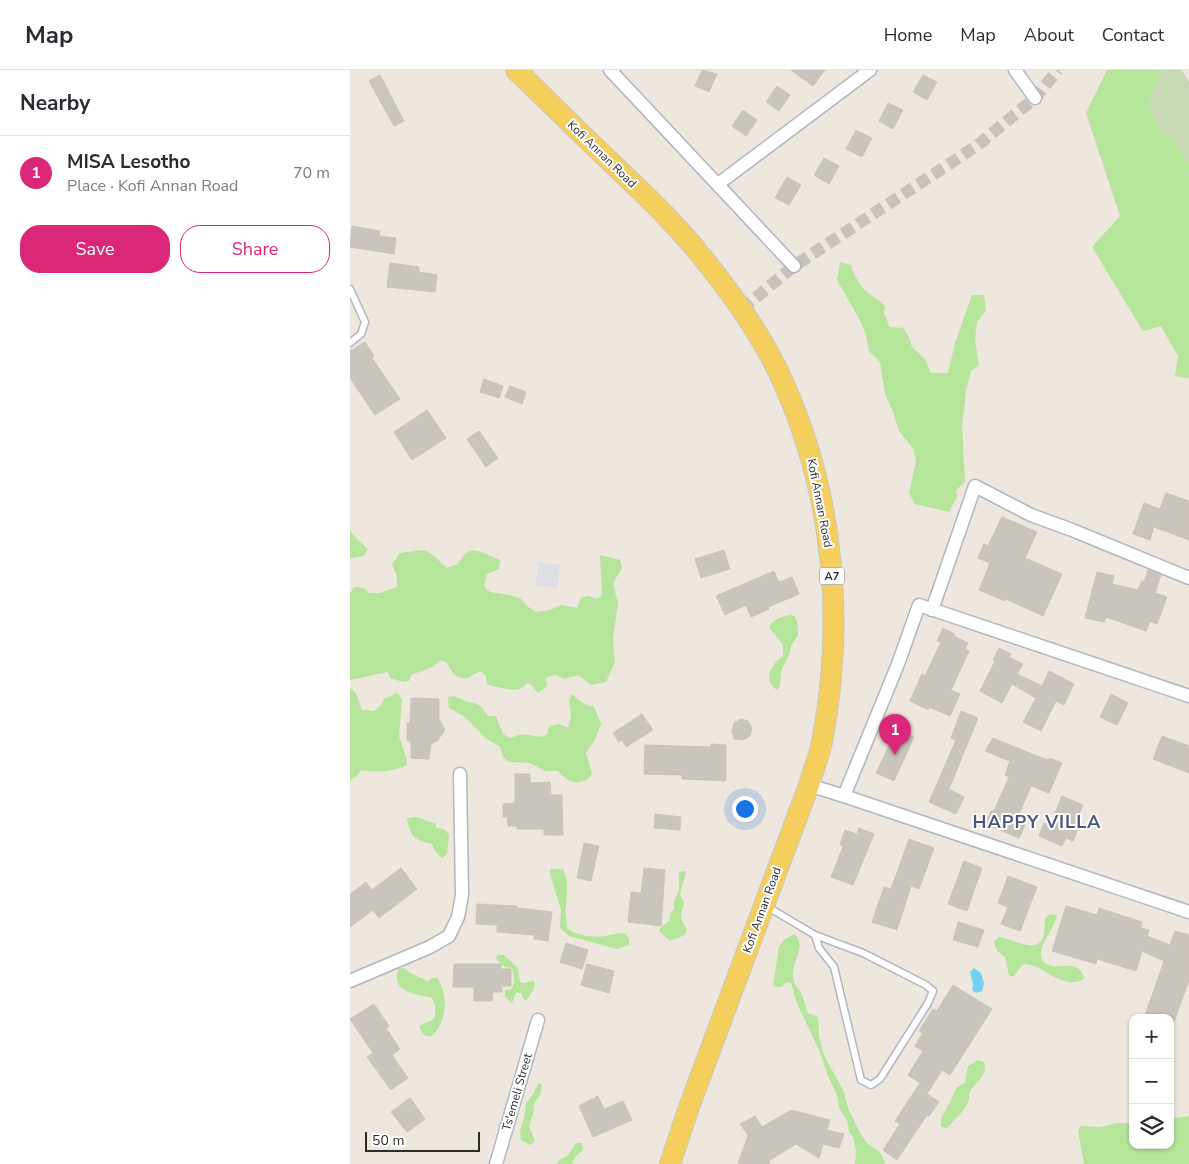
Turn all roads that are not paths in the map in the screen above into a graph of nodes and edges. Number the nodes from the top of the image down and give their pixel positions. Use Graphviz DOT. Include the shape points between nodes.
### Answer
graph roads {
  1 [pos="516,70"];
  2 [pos="610,70"];
  3 [pos="870,70"];
  4 [pos="1015,70"];
  5 [pos="1035,98"];
  6 [pos="718,184"];
  7 [pos="794,266"];
  8 [pos="350,289"];
  9 [pos="350,343"];
  10 [pos="1189,578"];
  11 [pos="932,610"];
  12 [pos="1189,696"];
  13 [pos="460,774"];
  14 [pos="809,785"];
  15 [pos="844,796"];
  16 [pos="764,905"];
  17 [pos="1189,912"];
  18 [pos="815,935"];
  19 [pos="350,981"];
  20 [pos="538,1020"];
  21 [pos="496,1164"];
  22 [pos="670,1164"];
  1 -- 14 [label="main road, Kofi Annan Road / A7" via="698,251 742,308 784,383 817,480 833,590 832,671 822,743"];
  2 -- 6 [label="street"];
  3 -- 6 [label="street"];
  4 -- 5 [label="street"];
  6 -- 7 [label="street"];
  8 -- 9 [label="lane" via="365,322 361,334"];
  10 -- 11 [label="street" via="1031,515 975,486"];
  11 -- 12 [label="street"];
  11 -- 15 [label="street" via="919,605"];
  13 -- 19 [label="street" via="462,895 458,917 449,936"];
  14 -- 15 [label="street"];
  14 -- 16 [label="main road, Kofi Annan Road / A7"];
  15 -- 17 [label="street"];
  16 -- 18 [label="lane"];
  16 -- 22 [label="main road, Kofi Annan Road / A7"];
  18 -- 18 [label="lane" via="819,948 834,967 862,1080 871,1084 880,1079 933,991 863,953"];
  20 -- 21 [label="street, Ts'emeli Street"];
}
